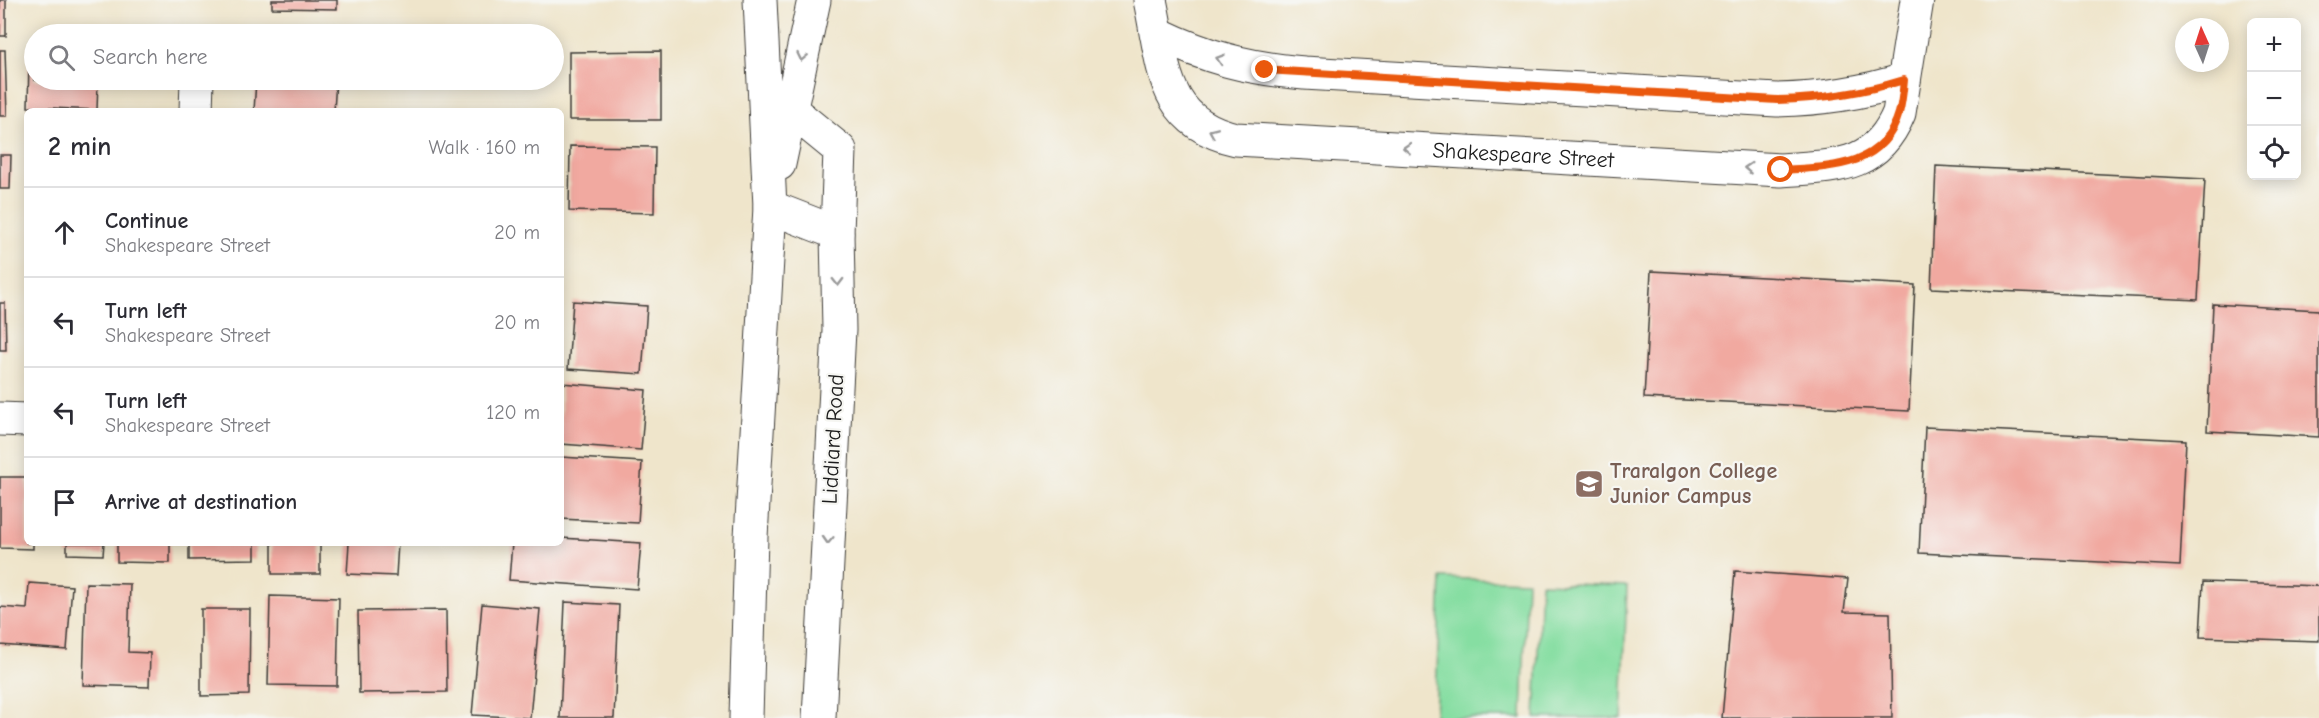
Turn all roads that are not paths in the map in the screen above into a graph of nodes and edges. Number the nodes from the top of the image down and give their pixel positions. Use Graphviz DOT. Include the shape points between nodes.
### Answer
graph roads {
  1 [pos="760,0"];
  2 [pos="814,0"];
  3 [pos="1150,0"];
  4 [pos="1917,0"];
  5 [pos="1156,33"];
  6 [pos="1904,80"];
  7 [pos="764,81"];
  8 [pos="197,90"];
  9 [pos="196,108"];
  10 [pos="791,110"];
  11 [pos="770,207"];
  12 [pos="837,233"];
  13 [pos="0,419"];
  14 [pos="24,420"];
  15 [pos="746,718"];
  16 [pos="819,718"];
  1 -- 7 [label="street"];
  2 -- 10 [label="street, one-way"];
  3 -- 5 [label="street, Shakespeare Street"];
  4 -- 6 [label="street, Shakespeare Street"];
  6 -- 5 [label="street, one-way" via="1855,94 1777,100 1304,73 1228,62"];
  6 -- 5 [label="street, Shakespeare Street, one-way" via="1899,113 1883,141 1854,162 1837,166 1781,170 1248,140 1219,135 1180,108 1172,94"];
  7 -- 10 [label="street"];
  7 -- 11 [label="street"];
  8 -- 9 [label="street"];
  10 -- 11 [label="street"];
  10 -- 12 [label="street, Liddiard Road" via="840,150"];
  11 -- 12 [label="street"];
  11 -- 15 [label="street" via="751,537"];
  12 -- 16 [label="street, Liddiard Road, one-way" via="839,330"];
  13 -- 14 [label="street"];
}
